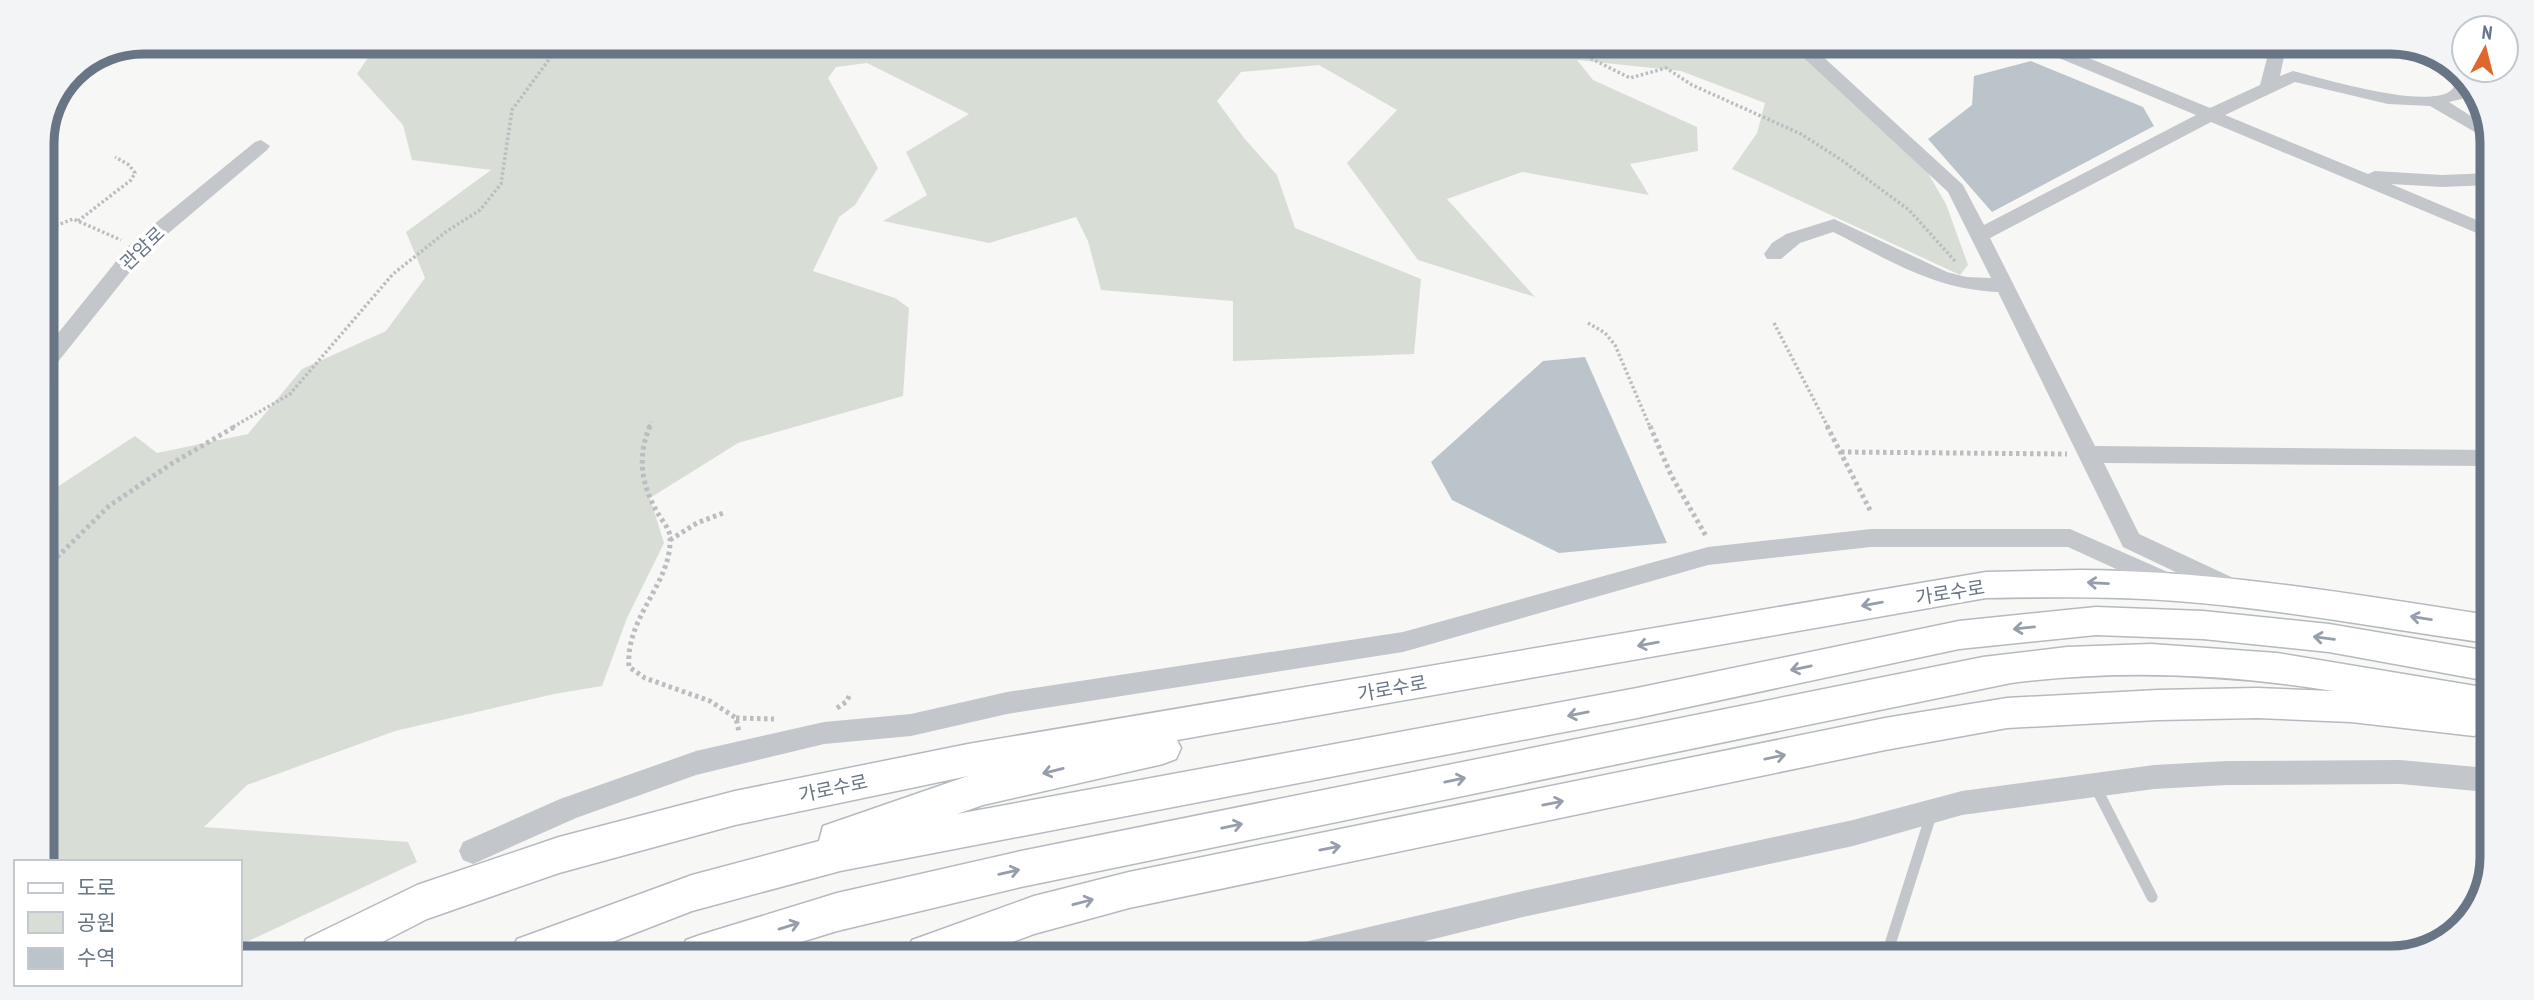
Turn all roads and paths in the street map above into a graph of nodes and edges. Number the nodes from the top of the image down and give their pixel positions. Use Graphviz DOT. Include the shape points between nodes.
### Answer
graph roads {
  1 [pos="553,54"];
  2 [pos="1580,54"];
  3 [pos="1811,54"];
  4 [pos="2065,54"];
  5 [pos="2276,54"];
  6 [pos="2268,88"];
  7 [pos="2460,88"];
  8 [pos="2434,101"];
  9 [pos="2210,115"];
  10 [pos="2478,129"];
  11 [pos="261,146"];
  12 [pos="115,157"];
  13 [pos="2347,173"];
  14 [pos="2480,179"];
  15 [pos="78,221"];
  16 [pos="54,227"];
  17 [pos="2480,228"];
  18 [pos="1980,235"];
  19 [pos="138,248"];
  20 [pos="1774,254"];
  21 [pos="1998,286"];
  22 [pos="1588,323"];
  23 [pos="1774,323"];
  24 [pos="54,353"];
  25 [pos="651,422"];
  26 [pos="1840,452"];
  27 [pos="2088,454"];
  28 [pos="2480,458"];
  29 [pos="726,512"];
  30 [pos="1871,512"];
  31 [pos="669,541"];
  32 [pos="1717,555"];
  33 [pos="54,560"];
  34 [pos="2177,587"];
  35 [pos="2243,594"];
  36 [pos="2480,628"];
  37 [pos="2480,665"];
  38 [pos="1356,694"];
  39 [pos="2480,702"];
  40 [pos="2480,721"];
  41 [pos="748,752"];
  42 [pos="2480,779"];
  43 [pos="2094,785"];
  44 [pos="1932,812"];
  45 [pos="473,851"];
  46 [pos="692,893"];
  47 [pos="2152,897"];
  48 [pos="334,946"];
  49 [pos="552,946"];
  50 [pos="726,946"];
  51 [pos="948,946"];
  52 [pos="1348,946"];
  53 [pos="1889,946"];
  1 -- 33 [label="path" via="512,110 501,184 480,210 393,274 290,394 109,506"];
  2 -- 21 [label="path" via="1630,78 1666,68 1692,85 1801,134 1909,210 1962,268"];
  3 -- 18 [label="street" via="1956,189"];
  4 -- 9 [label="street"];
  5 -- 6 [label="street"];
  6 -- 8 [label="street" via="2293,76 2388,99"];
  6 -- 9 [label="street"];
  7 -- 8 [label="street" via="2456,95"];
  8 -- 10 [label="street"];
  9 -- 13 [label="street"];
  9 -- 18 [label="street"];
  11 -- 19 [label="street, 관암로"];
  12 -- 15 [label="path" via="135,173 131,180"];
  13 -- 14 [label="street" via="2401,180"];
  13 -- 17 [label="street"];
  15 -- 16 [label="path"];
  15 -- 19 [label="path"];
  18 -- 21 [label="street"];
  19 -- 24 [label="street, 관암로"];
  20 -- 21 [label="street" via="1790,240 1834,225 1940,277 1966,285"];
  21 -- 27 [label="street"];
  22 -- 32 [label="path" via="1615,345 1671,475"];
  23 -- 26 [label="path"];
  25 -- 31 [label="path" via="639,469 646,492 670,534"];
  26 -- 27 [label="path"];
  26 -- 30 [label="path"];
  27 -- 28 [label="street"];
  27 -- 35 [label="street" via="2131,540"];
  29 -- 31 [label="path"];
  31 -- 41 [label="path" via="663,570 631,631 626,652 629,667 645,678 710,701 736,718"];
  32 -- 34 [label="street" via="1871,537 2070,538"];
  32 -- 41 [label="street" via="1402,642 1007,703 911,725 824,733"];
  34 -- 35 [label="main road, 가로수로"];
  34 -- 38 [label="main road, 가로수로, one-way" via="1986,585"];
  36 -- 35 [label="main road, 가로수로, one-way"];
  37 -- 46 [label="main road, one-way" via="2329,638 2203,625 2096,621 1959,635 1637,703 840,853"];
  38 -- 46 [label="main road, one-way" via="1264,726 983,788 796,851"];
  38 -- 48 [label="main road, 가로수로" via="968,760 735,808 559,855 417,904"];
  50 -- 39 [label="main road, one-way" via="837,912 1021,869 2042,663 2209,661"];
  51 -- 40 [label="main road, one-way" via="1034,915 1129,890 1885,734 2007,713 2257,703"];
  41 -- 45 [label="street" via="622,787"];
  42 -- 43 [label="street" via="2325,770"];
  43 -- 44 [label="street" via="1962,803"];
  43 -- 47 [label="lane"];
  44 -- 52 [label="street"];
  44 -- 53 [label="lane"];
  46 -- 49 [label="main road"];
}
